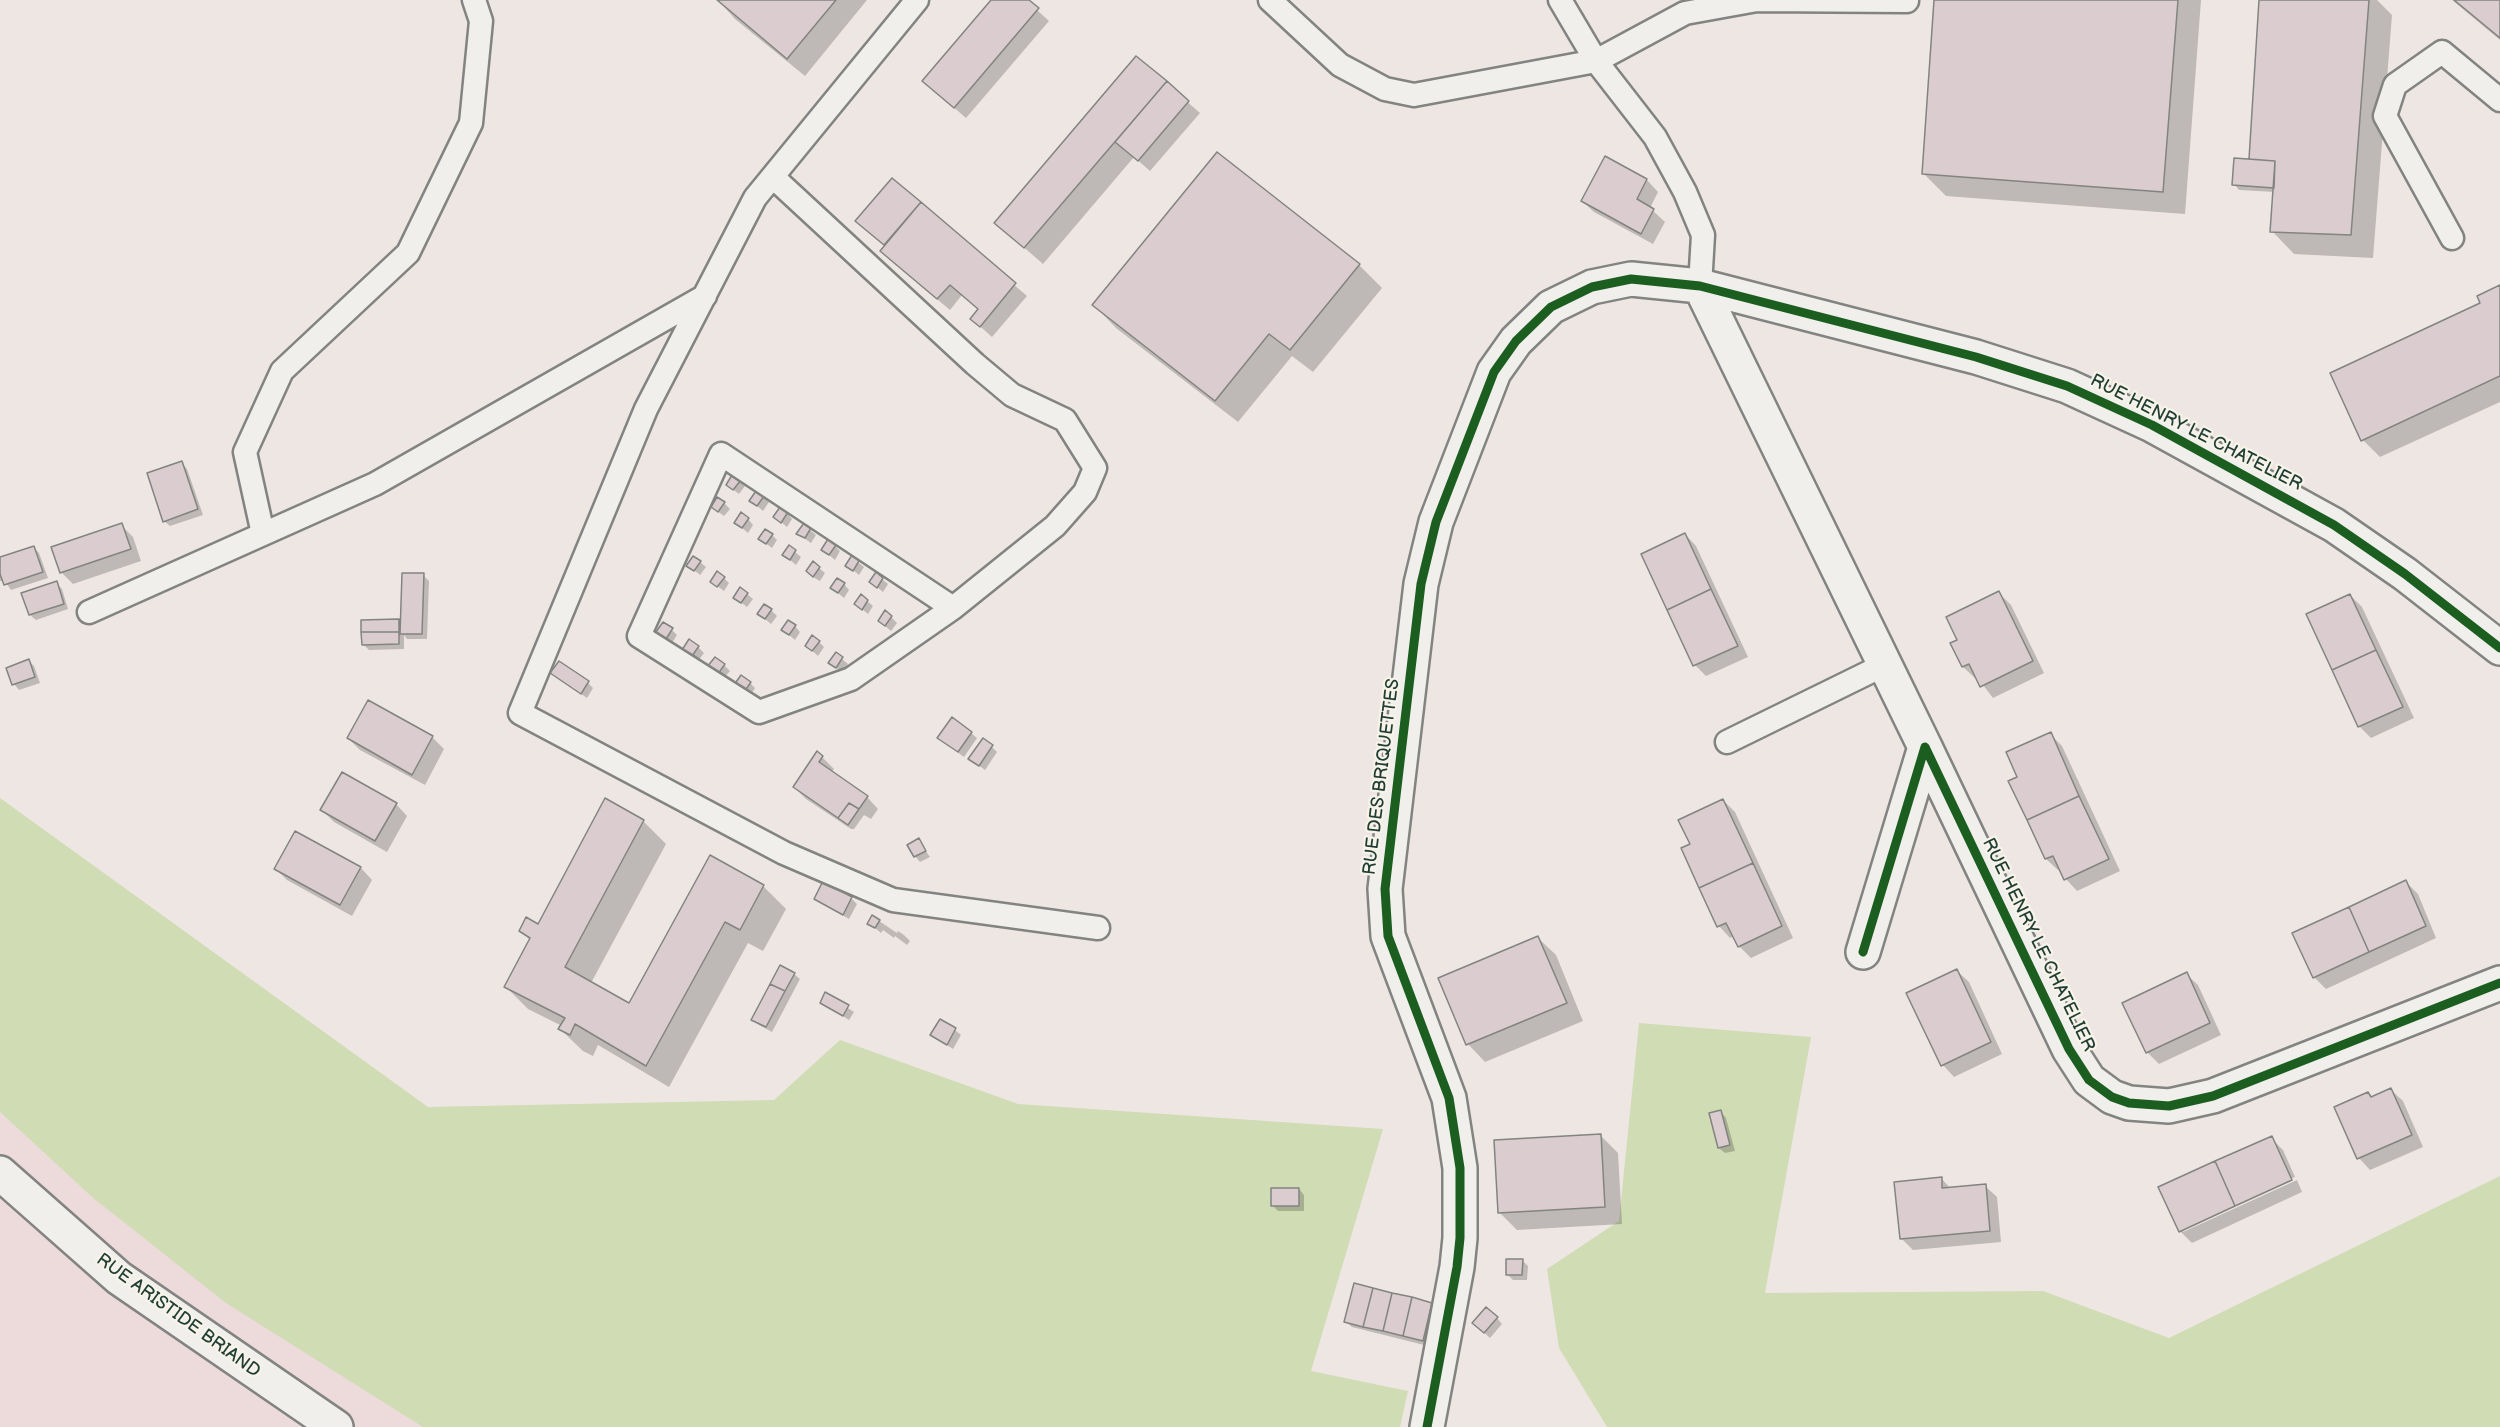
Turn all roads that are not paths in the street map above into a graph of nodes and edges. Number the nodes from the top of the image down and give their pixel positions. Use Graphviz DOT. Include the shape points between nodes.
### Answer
graph roads {
  1 [pos="474,0"];
  2 [pos="917,0"];
  3 [pos="1270,0"];
  4 [pos="1560,0"];
  5 [pos="1907,1"];
  6 [pos="1596,61"];
  7 [pos="2500,100"];
  8 [pos="773,177"];
  9 [pos="2452,238"];
  10 [pos="1700,286"];
  11 [pos="705,296"];
  12 [pos="263,534"];
  13 [pos="953,608"];
  14 [pos="88,612"];
  15 [pos="2500,648"];
  16 [pos="1884,665"];
  17 [pos="1727,742"];
  18 [pos="1926,747"];
  19 [pos="1098,928"];
  20 [pos="1863,952"];
  21 [pos="2500,983"];
  22 [pos="0,1173"];
  23 [pos="336,1427"];
  24 [pos="1427,1427"];
  1 -- 12 [label="lane" via="481,21 471,123 408,253 282,371 245,452"];
  2 -- 8 [label="lane"];
  3 -- 6 [label="lane" via="1340,65 1385,89 1414,95"];
  4 -- 6 [label="lane"];
  5 -- 6 [label="lane" via="1756,0 1685,13"];
  6 -- 10 [label="lane" via="1655,137 1685,192 1703,236"];
  7 -- 9 [label="lane" via="2442,52 2395,85 2385,116"];
  8 -- 11 [label="lane" via="755,198"];
  8 -- 13 [label="lane" via="1012,395 1065,420 1095,468 1085,492 1055,526"];
  10 -- 15 [label="street, RUE HENRY LE CHATELIER" via="1976,357 2067,386 2152,425 2334,525"];
  10 -- 16 [label="street, RUE HENRY LE CHATELIER"];
  10 -- 24 [label="street, RUE DES BRIQUETTES" via="1631,279 1609,282 1572,294 1534,322 1503,356 1482,396 1427,555 1386,877 1385,915 1395,960 1449,1098 1460,1168 1457,1268"];
  11 -- 12 [label="lane" via="375,484"];
  11 -- 19 [label="lane" via="646,409 520,713 784,853 893,900"];
  12 -- 14 [label="lane"];
  13 -- 13 [label="lane" via="721,453 639,636 759,712 851,679"];
  16 -- 17 [label="lane"];
  16 -- 18 [label="street, RUE HENRY LE CHATELIER"];
  18 -- 20 [label="street"];
  18 -- 21 [label="street, RUE HENRY LE CHATELIER" via="2069,1049 2089,1080 2112,1097 2130,1103 2169,1106 2213,1096"];
  22 -- 23 [label="street, RUE ARISTIDE BRIAND" via="119,1278"];
}
